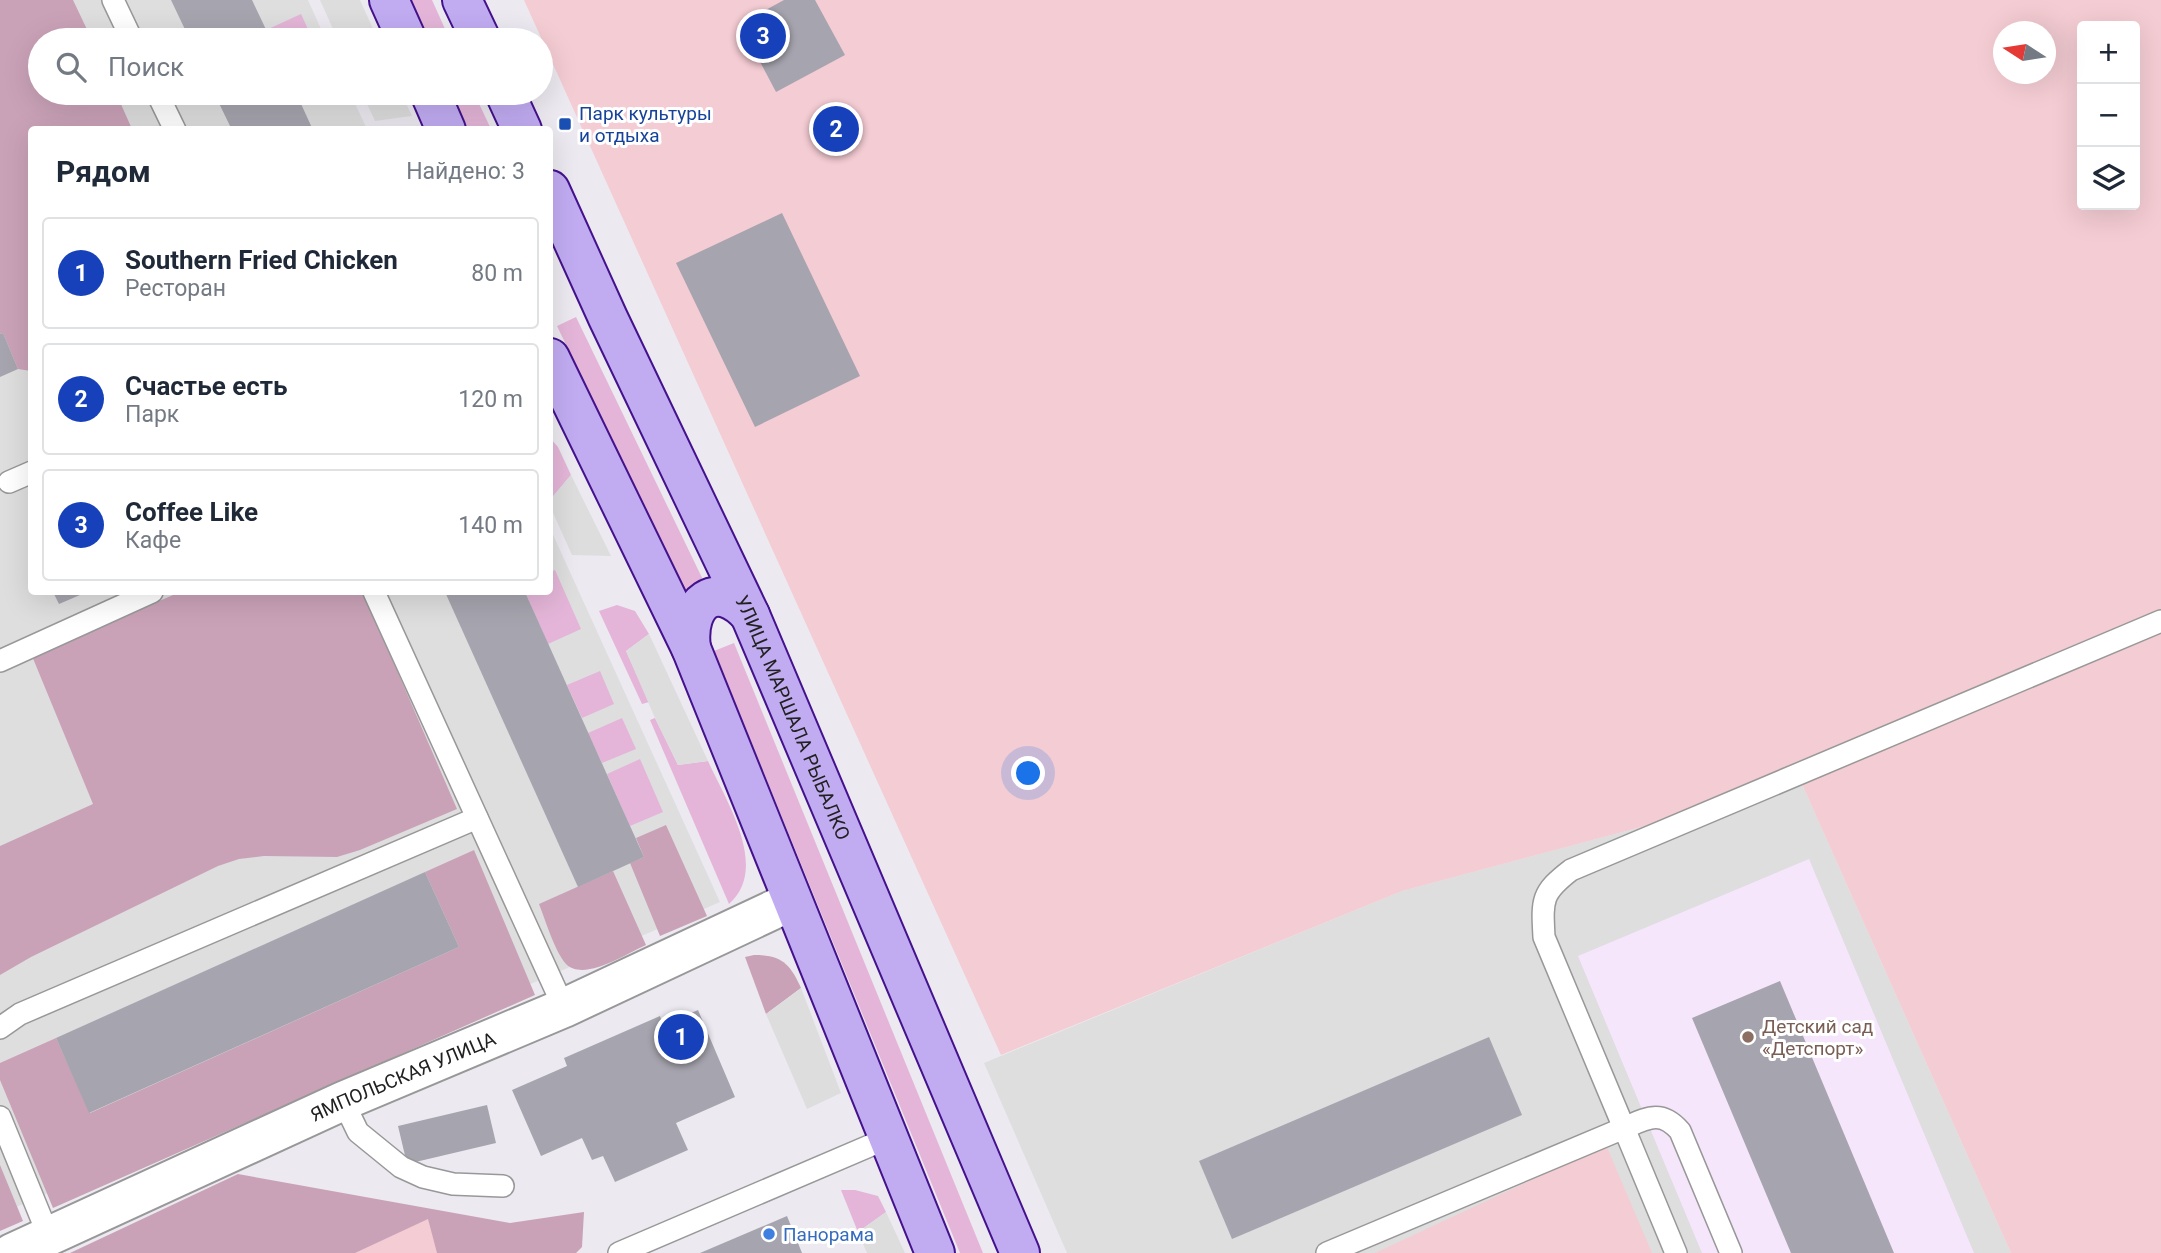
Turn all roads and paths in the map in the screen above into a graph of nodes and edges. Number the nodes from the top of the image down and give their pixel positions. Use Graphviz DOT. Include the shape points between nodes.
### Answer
graph roads {
  1 [pos="113,0"];
  2 [pos="389,0"];
  3 [pos="462,0"];
  4 [pos="126,28"];
  5 [pos="402,28"];
  6 [pos="475,28"];
  7 [pos="163,105"];
  8 [pos="435,105"];
  9 [pos="511,105"];
  10 [pos="173,126"];
  11 [pos="444,126"];
  12 [pos="520,126"];
  13 [pos="553,197"];
  14 [pos="553,372"];
  15 [pos="560,405"];
  16 [pos="28,474"];
  17 [pos="9,482"];
  18 [pos="145,595"];
  19 [pos="375,595"];
  20 [pos="750,615"];
  21 [pos="2161,621"];
  22 [pos="691,648"];
  23 [pos="0,661"];
  24 [pos="477,818"];
  25 [pos="792,901"];
  26 [pos="564,1009"];
  27 [pos="0,1028"];
  28 [pos="343,1101"];
  29 [pos="0,1117"];
  30 [pos="1624,1128"];
  31 [pos="888,1138"];
  32 [pos="503,1186"];
  33 [pos="49,1237"];
  34 [pos="12,1253"];
  35 [pos="619,1253"];
  36 [pos="935,1253"];
  37 [pos="1020,1253"];
  38 [pos="1327,1253"];
  39 [pos="1676,1253"];
  40 [pos="1731,1253"];
  1 -- 4 [label="lane"];
  2 -- 5 [label="main road"];
  3 -- 6 [label="main road"];
  7 -- 10 [label="lane"];
  8 -- 11 [label="main road"];
  9 -- 12 [label="main road"];
  13 -- 20 [label="main road, УЛИЦА МАРШАЛА РЫБАЛКО"];
  14 -- 15 [label="main road"];
  15 -- 22 [label="main road"];
  16 -- 17 [label="lane"];
  18 -- 23 [label="lane"];
  19 -- 24 [label="lane"];
  20 -- 22 [label="main road" via="734,601 708,599 692,617"];
  20 -- 37 [label="main road, УЛИЦА МАРШАЛА РЫБАЛКО"];
  21 -- 30 [label="lane" via="1571,870 1550,886 1542,908 1544,937"];
  22 -- 25 [label="main road"];
  24 -- 26 [label="lane"];
  24 -- 27 [label="lane" via="20,1014"];
  25 -- 26 [label="street, ЯМПОЛЬСКАЯ УЛИЦА"];
  25 -- 31 [label="main road"];
  26 -- 28 [label="street, ЯМПОЛЬСКАЯ УЛИЦА"];
  28 -- 32 [label="lane" via="358,1132 401,1167 453,1184"];
  28 -- 33 [label="street, ЯМПОЛЬСКАЯ УЛИЦА"];
  29 -- 33 [label="lane"];
  30 -- 38 [label="lane"];
  30 -- 39 [label="lane"];
  30 -- 40 [label="lane" via="1661,1116 1680,1131"];
  31 -- 35 [label="lane"];
  31 -- 36 [label="main road"];
  33 -- 34 [label="street, ЯМПОЛЬСКАЯ УЛИЦА"];
}
